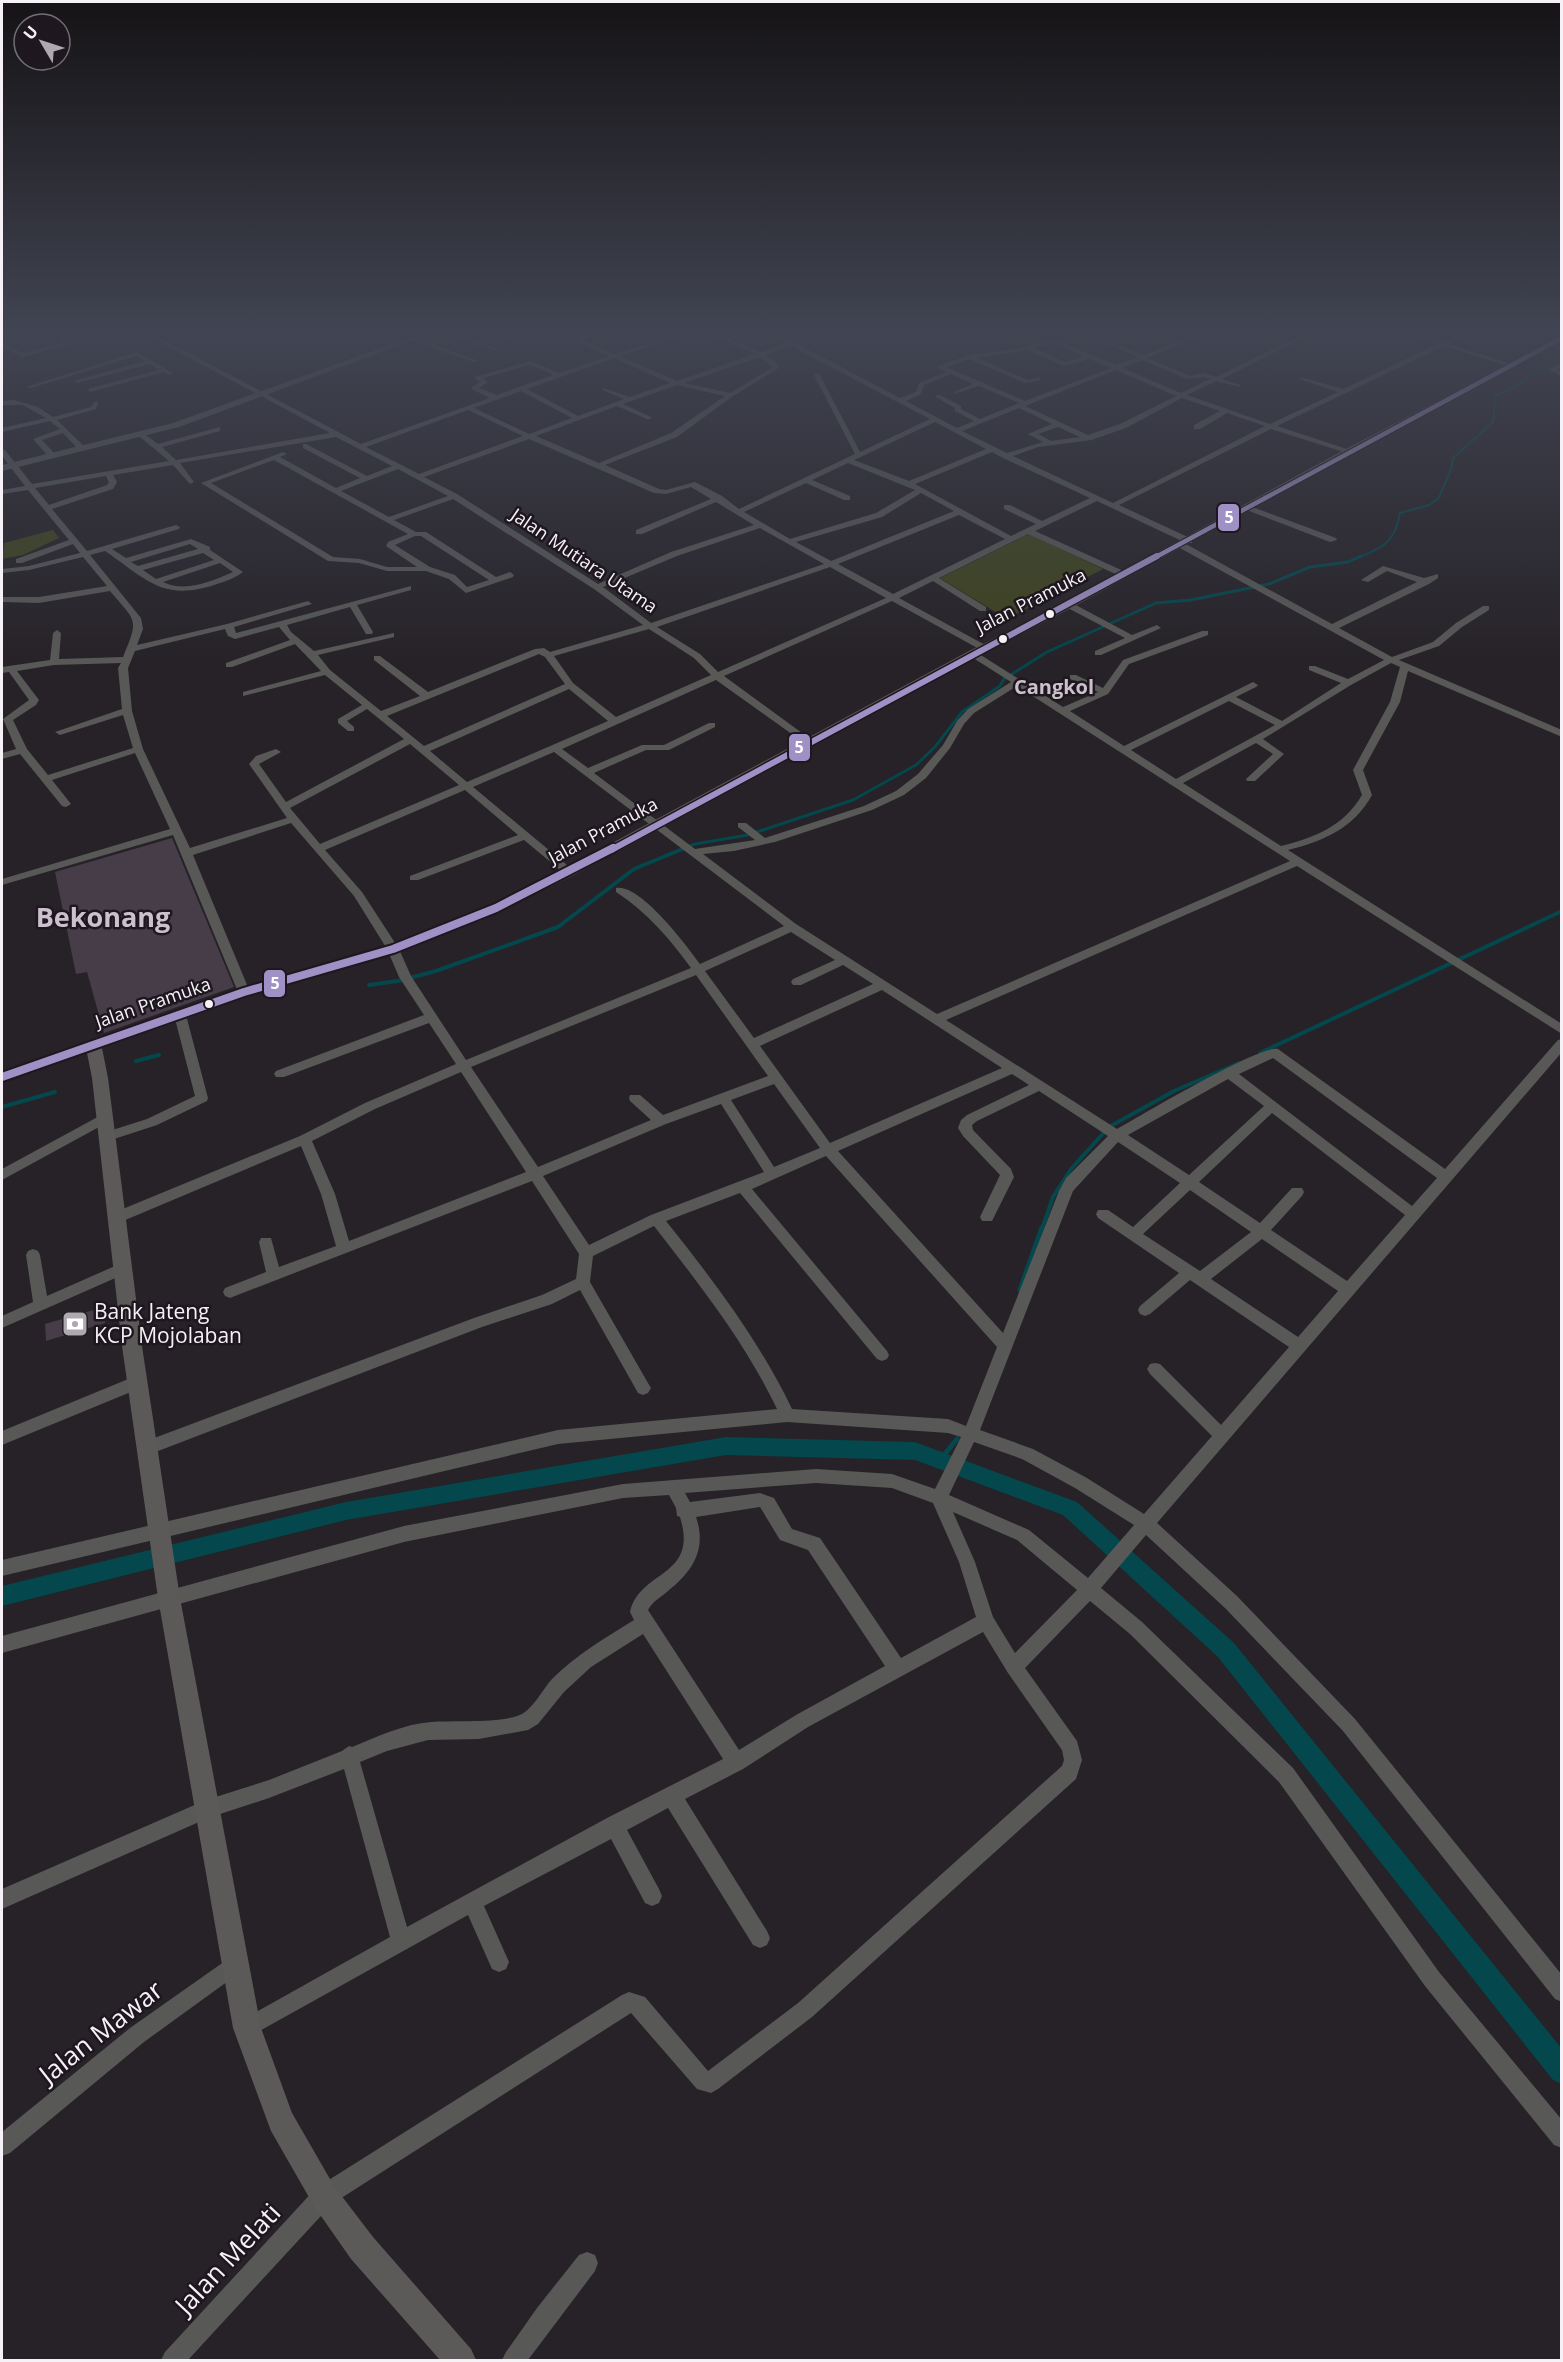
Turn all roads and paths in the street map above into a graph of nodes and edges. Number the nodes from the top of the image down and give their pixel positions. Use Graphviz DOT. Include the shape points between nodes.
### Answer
graph roads {
  1 [pos="41,443"];
  2 [pos="77,443"];
  3 [pos="102,443"];
  4 [pos="155,443"];
  5 [pos="168,443"];
  6 [pos="289,443"];
  7 [pos="317,443"];
  8 [pos="354,443"];
  9 [pos="369,443"];
  10 [pos="511,443"];
  11 [pos="544,443"];
  12 [pos="654,443"];
  13 [pos="852,443"];
  14 [pos="886,443"];
  15 [pos="980,443"];
  16 [pos="1044,443"];
  17 [pos="1237,443"];
  18 [pos="1321,443"];
  19 [pos="1363,443"];
  20 [pos="159,446"];
  21 [pos="306,446"];
  22 [pos="361,446"];
  23 [pos="209,447"];
  24 [pos="82,448"];
  25 [pos="992,449"];
  26 [pos="2,452"];
  27 [pos="1347,452"];
  28 [pos="52,455"];
  29 [pos="218,456"];
  30 [pos="859,456"];
  31 [pos="1006,456"];
  32 [pos="274,457"];
  33 [pos="850,461"];
  34 [pos="177,464"];
  35 [pos="12,465"];
  36 [pos="600,465"];
  37 [pos="400,466"];
  38 [pos="2,468"];
  39 [pos="109,475"];
  40 [pos="418,477"];
  41 [pos="367,479"];
  42 [pos="807,481"];
  43 [pos="190,482"];
  44 [pos="909,484"];
  45 [pos="30,487"];
  46 [pos="921,490"];
  47 [pos="334,491"];
  48 [pos="2,492"];
  49 [pos="454,496"];
  50 [pos="719,498"];
  51 [pos="847,498"];
  52 [pos="1096,498"];
  53 [pos="1114,505"];
  54 [pos="1007,507"];
  55 [pos="1247,507"];
  56 [pos="48,508"];
  57 [pos="740,511"];
  58 [pos="959,512"];
  59 [pos="387,520"];
  60 [pos="1042,524"];
  61 [pos="761,525"];
  62 [pos="176,527"];
  63 [pos="1029,531"];
  64 [pos="639,532"];
  65 [pos="414,534"];
  66 [pos="1012,540"];
  67 [pos="1334,540"];
  68 [pos="74,541"];
  69 [pos="789,542"];
  70 [pos="1185,543"];
  71 [pos="106,548"];
  72 [pos="207,549"];
  73 [pos="86,554"];
  74 [pos="222,560"];
  75 [pos="19,561"];
  76 [pos="126,561"];
  77 [pos="831,564"];
  78 [pos="138,569"];
  79 [pos="427,569"];
  80 [pos="2,571"];
  81 [pos="510,575"];
  82 [pos="1125,575"];
  83 [pos="1435,576"];
  84 [pos="933,578"];
  85 [pos="495,580"];
  86 [pos="1365,580"];
  87 [pos="158,581"];
  88 [pos="1425,582"];
  89 [pos="597,587"];
  90 [pos="112,588"];
  91 [pos="408,588"];
  92 [pos="894,597"];
  93 [pos="2,600"];
  94 [pos="308,604"];
  95 [pos="353,605"];
  96 [pos="1069,605"];
  97 [pos="1486,608"];
  98 [pos="983,609"];
  99 [pos="282,624"];
  100 [pos="229,626"];
  101 [pos="650,626"];
  102 [pos="1157,628"];
  103 [pos="1331,628"];
  104 [pos="369,632"];
  105 [pos="57,633"];
  106 [pos="1205,633"];
  107 [pos="391,635"];
  108 [pos="1131,638"];
  109 [pos="295,641"];
  110 [pos="131,650"];
  111 [pos="978,651"];
  112 [pos="1098,653"];
  113 [pos="312,654"];
  114 [pos="548,655"];
  115 [pos="377,658"];
  116 [pos="125,660"];
  117 [pos="1391,660"];
  118 [pos="54,662"];
  119 [pos="229,665"];
  120 [pos="1405,667"];
  121 [pos="1312,668"];
  122 [pos="6,670"];
  123 [pos="327,672"];
  124 [pos="716,675"];
  125 [pos="1073,677"];
  126 [pos="1011,678"];
  127 [pos="1348,683"];
  128 [pos="570,685"];
  129 [pos="1253,685"];
  130 [pos="1105,692"];
  131 [pos="246,694"];
  132 [pos="427,696"];
  133 [pos="1228,697"];
  134 [pos="368,705"];
  135 [pos="127,711"];
  136 [pos="1062,711"];
  137 [pos="381,715"];
  138 [pos="5,718"];
  139 [pos="614,721"];
  140 [pos="712,725"];
  141 [pos="1282,725"];
  142 [pos="351,729"];
  143 [pos="60,732"];
  144 [pos="1562,734"];
  145 [pos="1256,739"];
  146 [pos="410,740"];
  147 [pos="810,743"];
  148 [pos="555,748"];
  149 [pos="138,749"];
  150 [pos="22,750"];
  151 [pos="423,750"];
  152 [pos="1124,750"];
  153 [pos="276,752"];
  154 [pos="2,756"];
  155 [pos="586,773"];
  156 [pos="45,779"];
  157 [pos="1251,779"];
  158 [pos="1176,783"];
  159 [pos="467,785"];
  160 [pos="66,804"];
  161 [pos="286,806"];
  162 [pos="293,819"];
  163 [pos="655,825"];
  164 [pos="742,825"];
  165 [pos="177,830"];
  166 [pos="526,835"];
  167 [pos="764,842"];
  168 [pos="320,848"];
  169 [pos="688,849"];
  170 [pos="1281,849"];
  171 [pos="187,853"];
  172 [pos="1299,861"];
  173 [pos="569,872"];
  174 [pos="414,878"];
  175 [pos="2,882"];
  176 [pos="620,890"];
  177 [pos="792,927"];
  178 [pos="393,949"];
  179 [pos="844,960"];
  180 [pos="697,970"];
  181 [pos="797,982"];
  182 [pos="882,985"];
  183 [pos="244,992"];
  184 [pos="180,1015"];
  185 [pos="432,1017"];
  186 [pos="937,1019"];
  187 [pos="1562,1030"];
  188 [pos="1562,1043"];
  189 [pos="752,1044"];
  190 [pos="93,1045"];
  191 [pos="465,1065"];
  192 [pos="1013,1068"];
  193 [pos="1229,1073"];
  194 [pos="280,1074"];
  195 [pos="2,1077"];
  196 [pos="777,1078"];
  197 [pos="1040,1085"];
  198 [pos="723,1097"];
  199 [pos="635,1098"];
  200 [pos="1272,1106"];
  201 [pos="661,1121"];
  202 [pos="106,1127"];
  203 [pos="1110,1130"];
  204 [pos="305,1138"];
  205 [pos="828,1149"];
  206 [pos="771,1173"];
  207 [pos="535,1174"];
  208 [pos="2,1176"];
  209 [pos="1444,1176"];
  210 [pos="1188,1182"];
  211 [pos="743,1187"];
  212 [pos="1297,1192"];
  213 [pos="1103,1214"];
  214 [pos="1413,1214"];
  215 [pos="118,1217"];
  216 [pos="987,1217"];
  217 [pos="656,1219"];
  218 [pos="1261,1232"];
  219 [pos="1133,1235"];
  220 [pos="266,1242"];
  221 [pos="344,1249"];
  222 [pos="586,1253"];
  223 [pos="33,1255"];
  224 [pos="124,1268"];
  225 [pos="274,1275"];
  226 [pos="1194,1276"];
  227 [pos="583,1282"];
  228 [pos="1348,1290"];
  229 [pos="230,1292"];
  230 [pos="41,1304"];
  231 [pos="1144,1310"];
  232 [pos="2,1322"];
  233 [pos="1006,1346"];
  234 [pos="1300,1346"];
  235 [pos="882,1355"];
  236 [pos="1155,1369"];
  237 [pos="138,1382"];
  238 [pos="643,1388"];
  239 [pos="787,1415"];
  240 [pos="970,1436"];
  241 [pos="1221,1436"];
  242 [pos="2,1438"];
  243 [pos="147,1449"];
  244 [pos="673,1487"];
  245 [pos="940,1496"];
  246 [pos="684,1511"];
  247 [pos="1143,1527"];
  248 [pos="160,1539"];
  249 [pos="2,1568"];
  250 [pos="1093,1584"];
  251 [pos="168,1594"];
  252 [pos="986,1621"];
  253 [pos="645,1623"];
  254 [pos="2,1644"];
  255 [pos="1014,1667"];
  256 [pos="897,1668"];
  257 [pos="349,1755"];
  258 [pos="736,1762"];
  259 [pos="671,1796"];
  260 [pos="206,1809"];
  261 [pos="614,1825"];
  262 [pos="652,1896"];
  263 [pos="2,1899"];
  264 [pos="472,1902"];
  265 [pos="760,1938"];
  266 [pos="401,1941"];
  267 [pos="499,1962"];
  268 [pos="235,1964"];
  269 [pos="1562,1992"];
  270 [pos="247,2028"];
  271 [pos="1562,2137"];
  272 [pos="2,2145"];
  273 [pos="324,2196"];
  274 [pos="587,2263"];
  275 [pos="173,2361"];
  276 [pos="460,2361"];
  277 [pos="514,2361"];
  1 -- 28 [label="street"];
  2 -- 24 [label="street"];
  3 -- 24 [label="street"];
  4 -- 20 [label="street"];
  5 -- 20 [label="street"];
  6 -- 29 [label="street"];
  7 -- 21 [label="street"];
  8 -- 22 [label="street, Jalan Mutiara Utama"];
  9 -- 22 [label="street"];
  10 -- 40 [label="street"];
  11 -- 36 [label="street"];
  12 -- 36 [label="street"];
  13 -- 30 [label="street"];
  14 -- 30 [label="street"];
  15 -- 25 [label="street"];
  16 -- 31 [label="street"];
  17 -- 53 [label="street"];
  18 -- 27 [label="street"];
  19 -- 27 [label="main road, Jalan Pramuka"];
  20 -- 34 [label="street"];
  21 -- 32 [label="street"];
  21 -- 41 [label="street"];
  22 -- 37 [label="street, Jalan Mutiara Utama"];
  23 -- 29 [label="street"];
  24 -- 28 [label="street"];
  25 -- 31 [label="street"];
  25 -- 44 [label="street"];
  26 -- 35 [label="street"];
  27 -- 55 [label="main road, Jalan Pramuka"];
  28 -- 35 [label="street"];
  29 -- 34 [label="street"];
  30 -- 33 [label="street"];
  31 -- 52 [label="street"];
  32 -- 47 [label="street"];
  32 -- 79 [label="street" via="205,483 331,559 360,561 387,569"];
  33 -- 42 [label="street"];
  33 -- 44 [label="street"];
  34 -- 39 [label="street"];
  34 -- 43 [label="street"];
  35 -- 38 [label="street"];
  35 -- 45 [label="street"];
  36 -- 50 [label="street" via="657,491 666,492 690,483"];
  37 -- 40 [label="street, Jalan Mutiara Utama"];
  37 -- 41 [label="street"];
  39 -- 45 [label="street"];
  39 -- 56 [label="street" via="113,482 110,487"];
  40 -- 49 [label="street, Jalan Mutiara Utama"];
  41 -- 47 [label="street"];
  42 -- 51 [label="street"];
  42 -- 57 [label="street"];
  44 -- 46 [label="street"];
  45 -- 48 [label="street"];
  45 -- 56 [label="street"];
  46 -- 58 [label="street"];
  46 -- 69 [label="street" via="879,515"];
  47 -- 59 [label="street"];
  49 -- 59 [label="street"];
  49 -- 89 [label="street, Jalan Mutiara Utama"];
  50 -- 57 [label="street"];
  50 -- 64 [label="street"];
  52 -- 53 [label="street"];
  52 -- 60 [label="street"];
  53 -- 70 [label="street"];
  54 -- 60 [label="street"];
  55 -- 67 [label="street"];
  55 -- 70 [label="main road, Jalan Pramuka"];
  56 -- 68 [label="street"];
  57 -- 61 [label="street"];
  58 -- 66 [label="street"];
  58 -- 77 [label="street"];
  59 -- 65 [label="street"];
  60 -- 63 [label="street"];
  61 -- 69 [label="street"];
  61 -- 89 [label="street" via="674,554"];
  62 -- 71 [label="street"];
  63 -- 66 [label="street"];
  63 -- 82 [label="street"];
  65 -- 79 [label="street" via="390,546"];
  65 -- 85 [label="street" via="423,534"];
  66 -- 84 [label="street"];
  68 -- 73 [label="street"];
  68 -- 75 [label="street"];
  69 -- 77 [label="street"];
  70 -- 82 [label="main road, Jalan Pramuka"];
  70 -- 103 [label="street"];
  71 -- 73 [label="street"];
  71 -- 76 [label="street"];
  72 -- 74 [label="street"];
  72 -- 76 [label="street" via="197,542 185,542"];
  72 -- 78 [label="street"];
  73 -- 80 [label="street"];
  73 -- 90 [label="street"];
  74 -- 87 [label="street"];
  74 -- 87 [label="street" via="238,572 187,589 168,587"];
  76 -- 78 [label="street"];
  77 -- 92 [label="street"];
  77 -- 101 [label="street"];
  78 -- 87 [label="street"];
  79 -- 85 [label="street" via="452,577 464,590"];
  81 -- 85 [label="street"];
  82 -- 96 [label="main road, Jalan Pramuka"];
  83 -- 88 [label="street"];
  84 -- 92 [label="street"];
  84 -- 98 [label="street"];
  86 -- 88 [label="street" via="1386,568"];
  88 -- 103 [label="street"];
  89 -- 101 [label="street, Jalan Mutiara Utama"];
  90 -- 93 [label="street" via="39,600"];
  90 -- 110 [label="street" via="137,618 139,629"];
  91 -- 95 [label="street"];
  92 -- 111 [label="street"];
  92 -- 124 [label="street"];
  94 -- 100 [label="street"];
  95 -- 99 [label="street"];
  95 -- 104 [label="street"];
  96 -- 108 [label="street"];
  96 -- 111 [label="main road, Jalan Pramuka"];
  97 -- 117 [label="street" via="1436,644"];
  99 -- 100 [label="street" via="235,636"];
  99 -- 109 [label="street"];
  100 -- 110 [label="street"];
  101 -- 114 [label="street"];
  101 -- 124 [label="street, Jalan Mutiara Utama" via="698,656"];
  102 -- 108 [label="street"];
  103 -- 117 [label="street"];
  105 -- 118 [label="street"];
  106 -- 130 [label="street" via="1126,662"];
  107 -- 113 [label="street"];
  108 -- 112 [label="street"];
  109 -- 113 [label="street"];
  109 -- 119 [label="street"];
  110 -- 116 [label="street"];
  111 -- 126 [label="street"];
  111 -- 147 [label="main road, Jalan Pramuka"];
  113 -- 123 [label="street"];
  114 -- 128 [label="street"];
  114 -- 132 [label="street" via="544,651 529,653"];
  115 -- 132 [label="street"];
  116 -- 118 [label="street"];
  116 -- 135 [label="street"];
  117 -- 120 [label="street"];
  117 -- 127 [label="street"];
  118 -- 122 [label="street"];
  120 -- 144 [label="street"];
  120 -- 170 [label="street" via="1395,702 1358,770 1367,795 1361,809 1331,834"];
  121 -- 127 [label="street"];
  122 -- 138 [label="street" via="34,700"];
  123 -- 131 [label="street"];
  123 -- 134 [label="street"];
  124 -- 139 [label="street"];
  124 -- 147 [label="street, Jalan Mutiara Utama"];
  125 -- 130 [label="street"];
  126 -- 136 [label="street"];
  126 -- 167 [label="street" via="971,711 922,776 900,793 868,808"];
  127 -- 141 [label="street"];
  128 -- 139 [label="street"];
  128 -- 151 [label="street"];
  129 -- 133 [label="street"];
  130 -- 136 [label="street"];
  132 -- 137 [label="street"];
  133 -- 141 [label="street"];
  133 -- 152 [label="street"];
  134 -- 137 [label="street"];
  134 -- 142 [label="street" via="341,721"];
  135 -- 143 [label="street"];
  135 -- 149 [label="street"];
  136 -- 152 [label="street"];
  137 -- 146 [label="street"];
  138 -- 150 [label="street"];
  139 -- 148 [label="street"];
  140 -- 155 [label="street" via="666,748 645,747"];
  141 -- 145 [label="street"];
  145 -- 157 [label="street" via="1279,754"];
  145 -- 158 [label="street"];
  146 -- 151 [label="street"];
  146 -- 161 [label="street"];
  147 -- 163 [label="main road, Jalan Pramuka"];
  148 -- 155 [label="street"];
  148 -- 159 [label="street"];
  149 -- 156 [label="street"];
  149 -- 165 [label="street"];
  150 -- 154 [label="street"];
  150 -- 156 [label="street"];
  151 -- 159 [label="street"];
  152 -- 158 [label="street"];
  153 -- 161 [label="street" via="254,764"];
  155 -- 163 [label="street"];
  156 -- 160 [label="street"];
  158 -- 170 [label="street"];
  159 -- 166 [label="street"];
  159 -- 168 [label="street"];
  161 -- 162 [label="street"];
  162 -- 168 [label="street"];
  162 -- 171 [label="street"];
  163 -- 169 [label="street"];
  163 -- 173 [label="main road, Jalan Pramuka"];
  164 -- 167 [label="street"];
  165 -- 171 [label="street"];
  165 -- 175 [label="street"];
  166 -- 173 [label="street"];
  166 -- 174 [label="street"];
  167 -- 169 [label="street"];
  168 -- 178 [label="street" via="358,894"];
  169 -- 177 [label="street"];
  170 -- 172 [label="street"];
  171 -- 183 [label="street"];
  172 -- 186 [label="street"];
  172 -- 187 [label="street"];
  173 -- 178 [label="main road, Jalan Pramuka" via="496,908"];
  176 -- 180 [label="street" via="665,927"];
  177 -- 179 [label="street"];
  177 -- 180 [label="street"];
  178 -- 183 [label="main road, Jalan Pramuka"];
  178 -- 185 [label="street"];
  179 -- 181 [label="street"];
  179 -- 182 [label="street"];
  180 -- 189 [label="street"];
  180 -- 191 [label="street"];
  182 -- 186 [label="street"];
  182 -- 189 [label="street"];
  183 -- 184 [label="main road, Jalan Pramuka"];
  184 -- 190 [label="main road, Jalan Pramuka"];
  184 -- 202 [label="street" via="202,1098 168,1115"];
  185 -- 191 [label="street"];
  185 -- 194 [label="street"];
  186 -- 192 [label="street"];
  188 -- 209 [label="street"];
  189 -- 196 [label="street"];
  190 -- 195 [label="main road, Jalan Pramuka"];
  190 -- 202 [label="main road"];
  191 -- 204 [label="street"];
  191 -- 207 [label="street"];
  192 -- 197 [label="street"];
  192 -- 205 [label="street"];
  193 -- 200 [label="street"];
  193 -- 203 [label="street"];
  193 -- 209 [label="street" via="1274,1052"];
  196 -- 198 [label="street"];
  196 -- 205 [label="street"];
  197 -- 203 [label="street"];
  197 -- 216 [label="street" via="966,1123 968,1133 1007,1177"];
  198 -- 201 [label="street"];
  198 -- 206 [label="street"];
  199 -- 201 [label="street"];
  200 -- 210 [label="street"];
  200 -- 214 [label="street"];
  201 -- 207 [label="street"];
  202 -- 208 [label="street"];
  202 -- 215 [label="main road"];
  203 -- 210 [label="street"];
  203 -- 233 [label="street" via="1066,1191"];
  204 -- 215 [label="street"];
  204 -- 221 [label="street" via="328,1194"];
  205 -- 206 [label="street"];
  205 -- 233 [label="street"];
  206 -- 211 [label="street"];
  207 -- 221 [label="street"];
  207 -- 222 [label="street"];
  209 -- 214 [label="street"];
  210 -- 218 [label="street"];
  210 -- 219 [label="street"];
  211 -- 217 [label="street"];
  211 -- 235 [label="street"];
  212 -- 218 [label="street"];
  213 -- 219 [label="street"];
  214 -- 228 [label="street"];
  215 -- 224 [label="main road"];
  217 -- 222 [label="street"];
  217 -- 239 [label="street" via="699,1273 772,1380"];
  218 -- 226 [label="street"];
  218 -- 228 [label="street"];
  219 -- 226 [label="street"];
  220 -- 225 [label="street"];
  221 -- 225 [label="street"];
  222 -- 227 [label="street"];
  223 -- 230 [label="street"];
  224 -- 230 [label="street"];
  224 -- 237 [label="main road"];
  225 -- 229 [label="street"];
  226 -- 231 [label="street"];
  226 -- 234 [label="street"];
  227 -- 238 [label="street"];
  227 -- 243 [label="street" via="547,1300 479,1322"];
  228 -- 234 [label="street"];
  230 -- 232 [label="street"];
  233 -- 240 [label="street"];
  234 -- 241 [label="street"];
  236 -- 241 [label="street"];
  237 -- 242 [label="street"];
  237 -- 243 [label="main road"];
  239 -- 240 [label="street" via="948,1426"];
  239 -- 248 [label="street" via="558,1437"];
  240 -- 245 [label="street"];
  240 -- 247 [label="street" via="1027,1454 1081,1483"];
  241 -- 247 [label="street"];
  243 -- 248 [label="main road"];
  244 -- 245 [label="street" via="816,1476 892,1481"];
  244 -- 246 [label="street"];
  244 -- 251 [label="street" via="623,1491 404,1534"];
  245 -- 250 [label="street" via="1023,1535"];
  245 -- 252 [label="street"];
  246 -- 253 [label="street" via="692,1532 692,1550 687,1561 641,1603 639,1611"];
  246 -- 256 [label="street" via="760,1500 768,1503 786,1535 814,1544"];
  247 -- 250 [label="street"];
  247 -- 269 [label="street" via="1231,1602 1349,1725"];
  248 -- 249 [label="street"];
  248 -- 251 [label="main road"];
  250 -- 255 [label="street"];
  250 -- 271 [label="street" via="1286,1775 1431,1979"];
  251 -- 254 [label="street"];
  251 -- 260 [label="main road"];
  252 -- 255 [label="street"];
  252 -- 256 [label="street"];
  253 -- 257 [label="street" via="585,1661 522,1724 428,1731"];
  253 -- 258 [label="street"];
  255 -- 273 [label="street, Jalan Melati" via="1071,1747 1069,1772 805,2010 711,2082 704,2082 638,2004 629,2002"];
  256 -- 258 [label="street"];
  257 -- 260 [label="street" via="269,1789"];
  257 -- 266 [label="street"];
  258 -- 259 [label="street"];
  259 -- 261 [label="street"];
  259 -- 265 [label="street"];
  260 -- 263 [label="street"];
  260 -- 268 [label="main road"];
  261 -- 262 [label="street"];
  261 -- 264 [label="street"];
  264 -- 266 [label="street"];
  264 -- 267 [label="street"];
  266 -- 270 [label="street"];
  268 -- 270 [label="main road"];
  268 -- 272 [label="street, Jalan Mawar" via="137,2035"];
  270 -- 273 [label="main road" via="281,2121"];
  273 -- 275 [label="street, Jalan Melati"];
  273 -- 276 [label="main road" via="362,2248"];
  274 -- 277 [label="street"];
}
